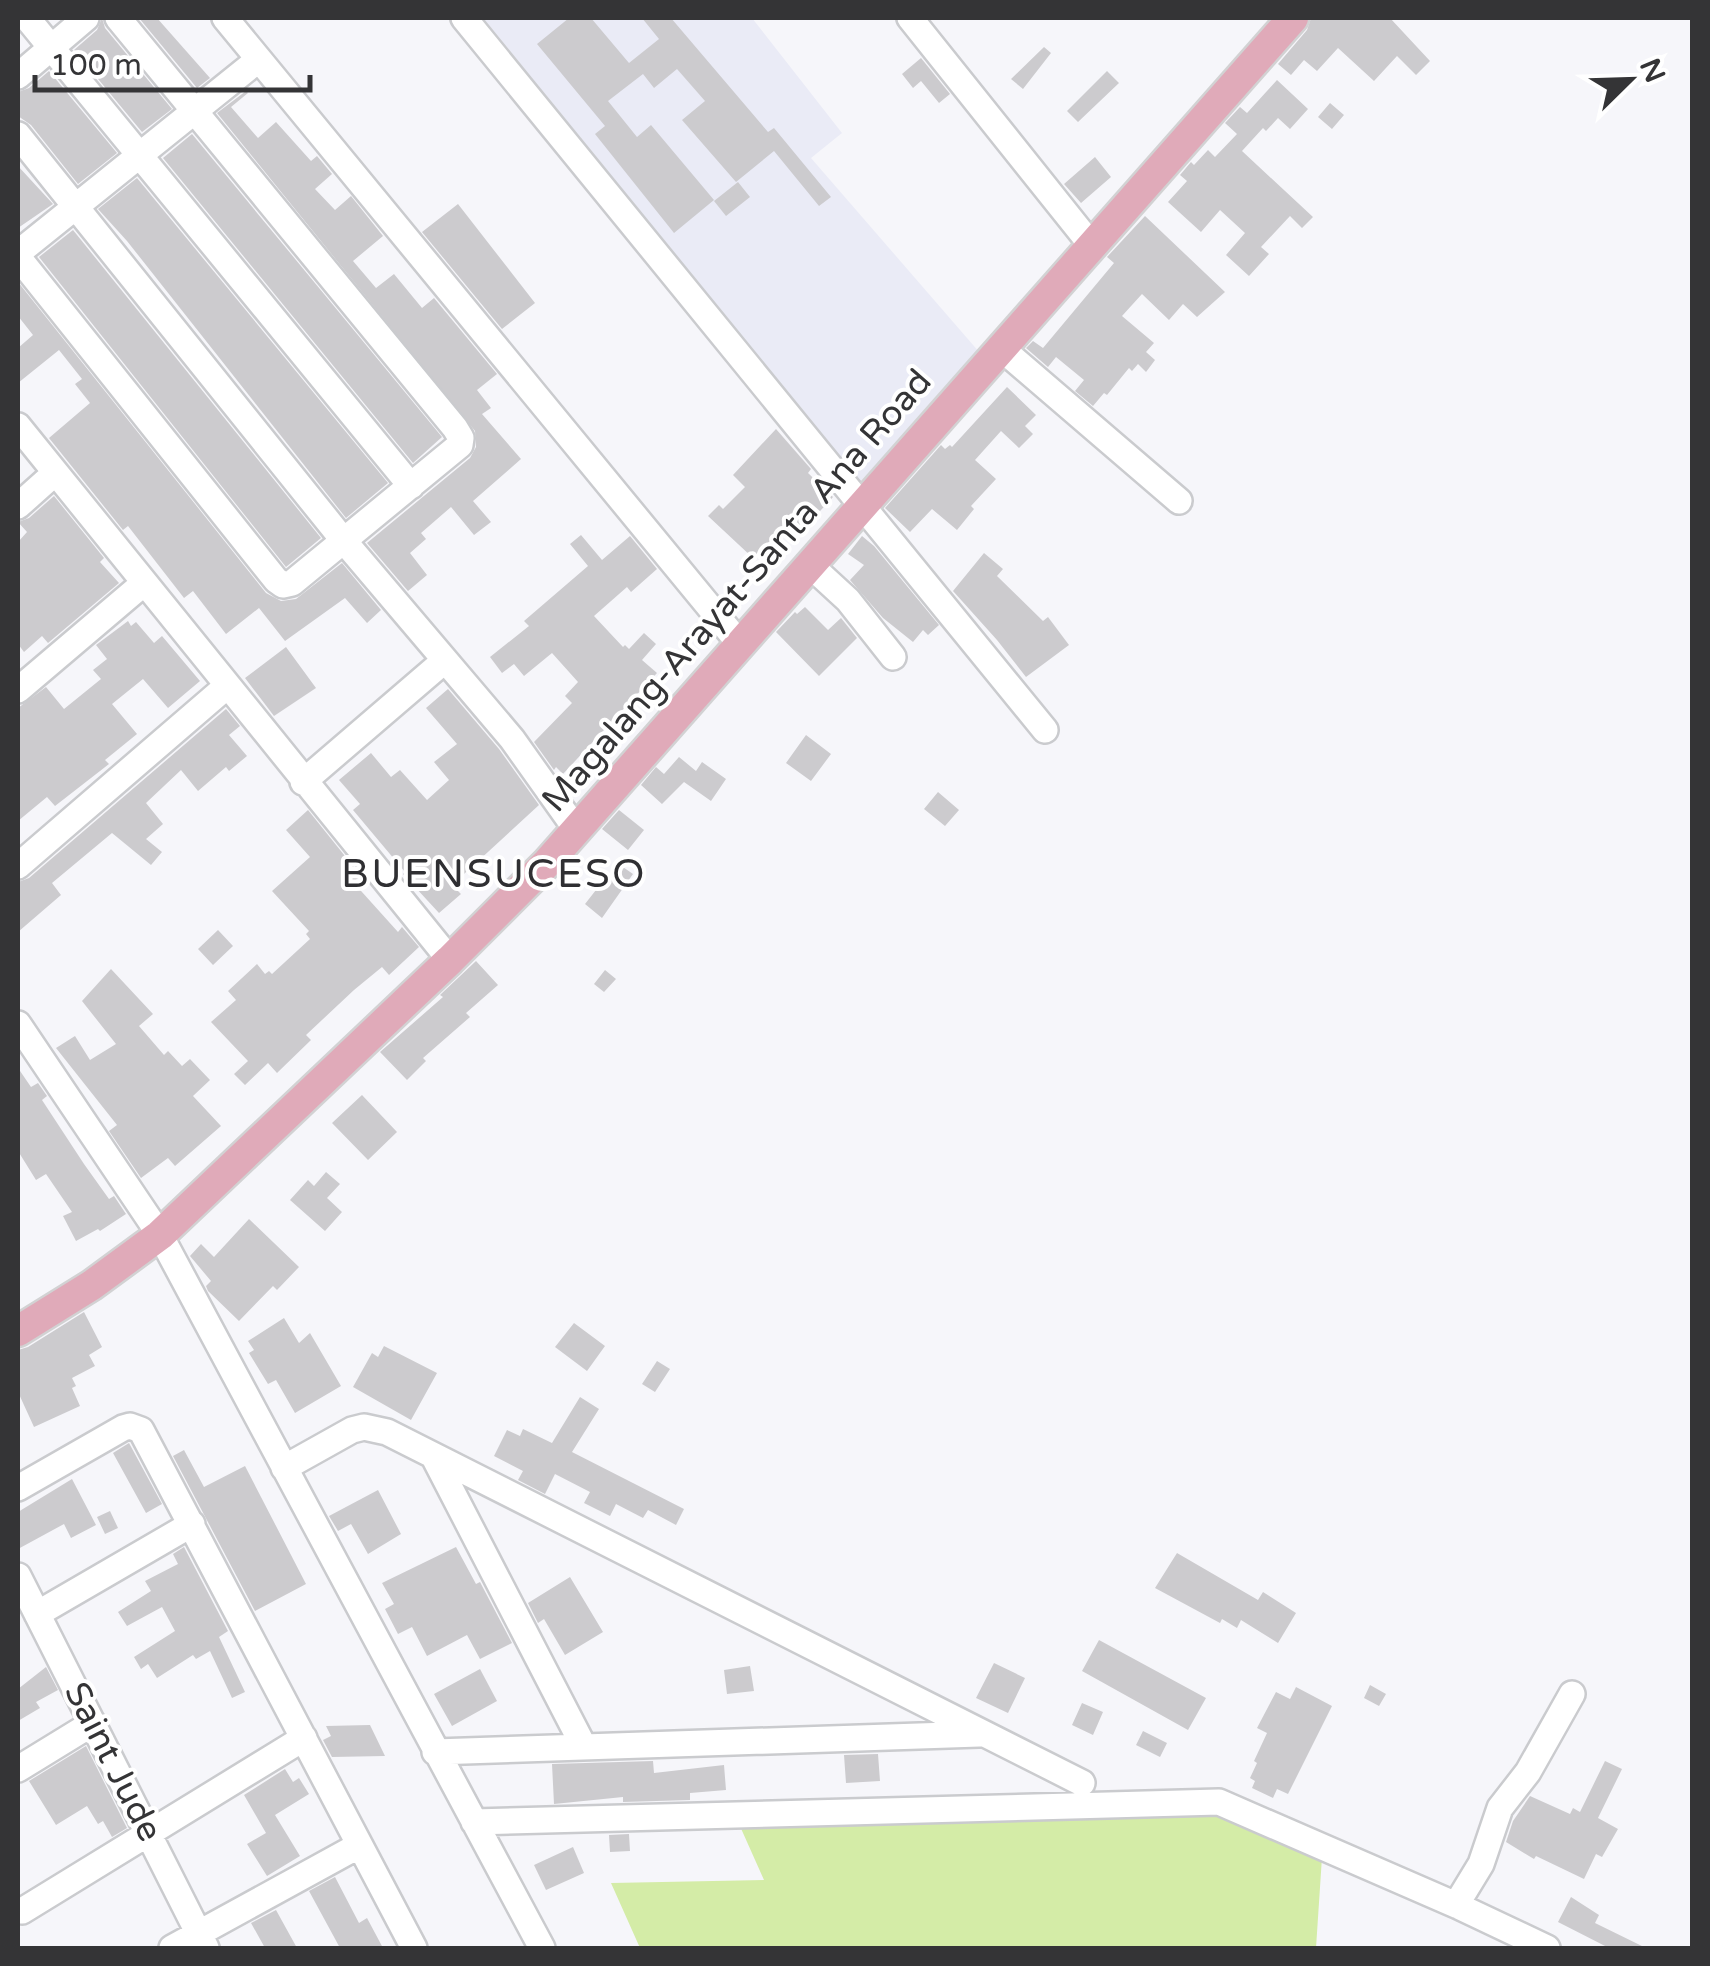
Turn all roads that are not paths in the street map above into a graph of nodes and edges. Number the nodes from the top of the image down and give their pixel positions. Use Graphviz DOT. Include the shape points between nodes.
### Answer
graph roads {
  1 [pos="27,18"];
  2 [pos="86,18"];
  3 [pos="118,18"];
  4 [pos="225,18"];
  5 [pos="464,18"];
  6 [pos="910,18"];
  7 [pos="1293,18"];
  8 [pos="51,48"];
  9 [pos="258,60"];
  10 [pos="18,76"];
  11 [pos="193,109"];
  12 [pos="18,135"];
  13 [pos="140,153"];
  14 [pos="75,206"];
  15 [pos="1093,247"];
  16 [pos="18,255"];
  17 [pos="1002,350"];
  18 [pos="18,426"];
  19 [pos="55,473"];
  20 [pos="412,486"];
  21 [pos="1179,501"];
  22 [pos="863,502"];
  23 [pos="18,506"];
  24 [pos="344,541"];
  25 [pos="811,566"];
  26 [pos="144,583"];
  27 [pos="740,644"];
  28 [pos="893,657"];
  29 [pos="444,660"];
  30 [pos="227,686"];
  31 [pos="18,690"];
  32 [pos="1045,730"];
  33 [pos="303,782"];
  34 [pos="576,830"];
  35 [pos="18,866"];
  36 [pos="450,960"];
  37 [pos="18,1024"];
  38 [pos="160,1236"];
  39 [pos="18,1331"];
  40 [pos="434,1458"];
  41 [pos="284,1468"];
  42 [pos="18,1488"];
  43 [pos="192,1524"];
  44 [pos="18,1576"];
  45 [pos="37,1614"];
  46 [pos="1572,1694"];
  47 [pos="93,1723"];
  48 [pos="984,1734"];
  49 [pos="304,1738"];
  50 [pos="584,1747"];
  51 [pos="434,1752"];
  52 [pos="18,1769"];
  53 [pos="1082,1782"];
  54 [pos="474,1822"];
  55 [pos="148,1831"];
  56 [pos="358,1846"];
  57 [pos="1456,1905"];
  58 [pos="22,1911"];
  59 [pos="202,1941"];
  60 [pos="172,1948"];
  61 [pos="411,1948"];
  62 [pos="542,1948"];
  63 [pos="1547,1948"];
  1 -- 8 [label="street"];
  2 -- 8 [label="street"];
  3 -- 11 [label="street"];
  4 -- 9 [label="street"];
  5 -- 22 [label="street"];
  6 -- 15 [label="street"];
  7 -- 15 [label="main road, Magalang-Arayat-Santa Ana Road"];
  8 -- 10 [label="street"];
  8 -- 13 [label="street"];
  9 -- 11 [label="street"];
  9 -- 27 [label="street"];
  11 -- 13 [label="street"];
  11 -- 20 [label="street" via="455,428 460,445"];
  12 -- 14 [label="street"];
  13 -- 14 [label="street"];
  13 -- 20 [label="street"];
  14 -- 16 [label="street"];
  14 -- 24 [label="street"];
  15 -- 17 [label="main road, Magalang-Arayat-Santa Ana Road"];
  16 -- 24 [label="street" via="276,580 292,583"];
  17 -- 21 [label="street"];
  17 -- 22 [label="main road, Magalang-Arayat-Santa Ana Road"];
  18 -- 19 [label="street"];
  19 -- 23 [label="street"];
  19 -- 26 [label="street"];
  20 -- 24 [label="street"];
  22 -- 25 [label="main road, Magalang-Arayat-Santa Ana Road"];
  22 -- 32 [label="street"];
  24 -- 29 [label="street"];
  25 -- 27 [label="main road, Magalang-Arayat-Santa Ana Road"];
  25 -- 28 [label="street"];
  26 -- 30 [label="street"];
  26 -- 31 [label="street"];
  27 -- 34 [label="main road, Magalang-Arayat-Santa Ana Road"];
  29 -- 33 [label="street"];
  29 -- 34 [label="street" via="512,739"];
  30 -- 33 [label="street"];
  30 -- 35 [label="street"];
  33 -- 36 [label="street"];
  34 -- 36 [label="main road, Magalang-Arayat-Santa Ana Road"];
  36 -- 38 [label="main road, Magalang-Arayat-Santa Ana Road"];
  37 -- 38 [label="street"];
  38 -- 39 [label="main road, Magalang-Arayat-Santa Ana Road"];
  38 -- 41 [label="street"];
  40 -- 41 [label="street" via="364,1427"];
  40 -- 48 [label="street"];
  40 -- 50 [label="street"];
  41 -- 51 [label="street"];
  42 -- 43 [label="street" via="130,1426 146,1437"];
  43 -- 45 [label="street"];
  43 -- 49 [label="street"];
  44 -- 45 [label="street, Saint Jude"];
  45 -- 47 [label="street, Saint Jude"];
  46 -- 57 [label="street" via="1500,1808 1481,1864"];
  47 -- 52 [label="street"];
  47 -- 55 [label="street, Saint Jude"];
  48 -- 50 [label="street"];
  48 -- 53 [label="street"];
  49 -- 55 [label="street"];
  49 -- 56 [label="street"];
  50 -- 51 [label="street"];
  51 -- 54 [label="street"];
  54 -- 57 [label="street" via="1219,1802"];
  54 -- 62 [label="street"];
  55 -- 58 [label="street"];
  55 -- 59 [label="street, Saint Jude"];
  56 -- 59 [label="street"];
  56 -- 61 [label="street"];
  57 -- 63 [label="street"];
  59 -- 60 [label="street"];
}
